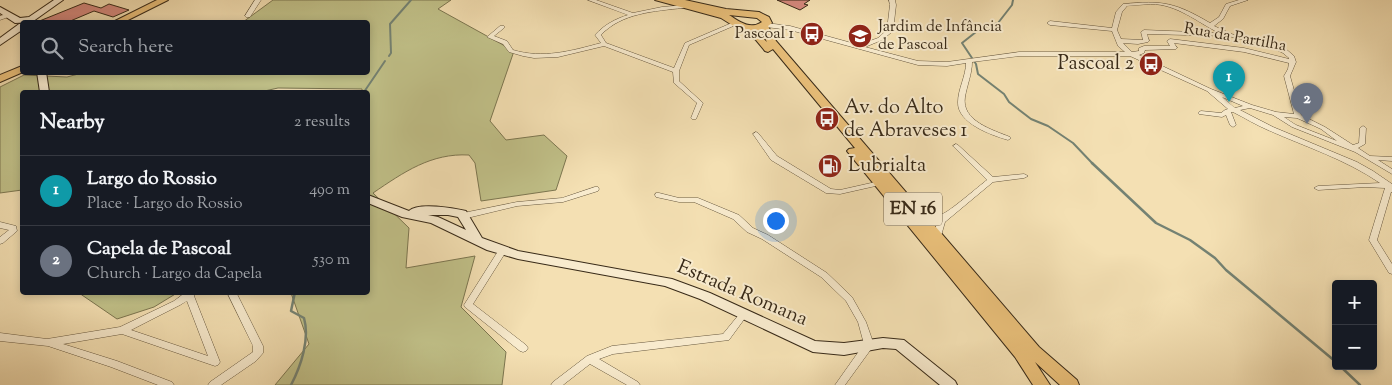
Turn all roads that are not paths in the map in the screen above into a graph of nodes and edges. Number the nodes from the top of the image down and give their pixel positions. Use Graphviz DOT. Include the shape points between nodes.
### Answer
graph roads {
  1 [pos="60,0"];
  2 [pos="164,0"];
  3 [pos="171,0"];
  4 [pos="258,0"];
  5 [pos="591,0"];
  6 [pos="892,0"];
  7 [pos="1117,0"];
  8 [pos="1245,0"];
  9 [pos="1169,2"];
  10 [pos="665,3"];
  11 [pos="1124,5"];
  12 [pos="0,10"];
  13 [pos="1130,13"];
  14 [pos="750,14"];
  15 [pos="634,15"];
  16 [pos="11,16"];
  17 [pos="248,16"];
  18 [pos="0,18"];
  19 [pos="20,20"];
  20 [pos="30,20"];
  21 [pos="122,20"];
  22 [pos="129,20"];
  23 [pos="765,23"];
  24 [pos="1050,23"];
  25 [pos="20,25"];
  26 [pos="739,25"];
  27 [pos="1211,25"];
  28 [pos="20,27"];
  29 [pos="502,27"];
  30 [pos="1114,30"];
  31 [pos="1230,36"];
  32 [pos="1118,41"];
  33 [pos="0,42"];
  34 [pos="604,44"];
  35 [pos="859,47"];
  36 [pos="1131,54"];
  37 [pos="969,61"];
  38 [pos="1293,62"];
  39 [pos="20,68"];
  40 [pos="676,71"];
  41 [pos="42,75"];
  42 [pos="0,77"];
  43 [pos="45,90"];
  44 [pos="1209,90"];
  45 [pos="1250,106"];
  46 [pos="1230,111"];
  47 [pos="1201,113"];
  48 [pos="1275,114"];
  49 [pos="1298,116"];
  50 [pos="694,118"];
  51 [pos="1284,120"];
  52 [pos="1233,126"];
  53 [pos="1363,128"];
  54 [pos="1330,133"];
  55 [pos="756,134"];
  56 [pos="1008,138"];
  57 [pos="1321,138"];
  58 [pos="1301,141"];
  59 [pos="956,146"];
  60 [pos="1355,150"];
  61 [pos="1369,158"];
  62 [pos="1392,159"];
  63 [pos="1390,171"];
  64 [pos="1024,176"];
  65 [pos="991,180"];
  66 [pos="880,183"];
  67 [pos="1318,188"];
  68 [pos="1391,188"];
  69 [pos="595,189"];
  70 [pos="659,196"];
  71 [pos="370,201"];
  72 [pos="397,210"];
  73 [pos="916,212"];
  74 [pos="463,216"];
  75 [pos="944,217"];
  76 [pos="0,225"];
  77 [pos="937,236"];
  78 [pos="477,239"];
  79 [pos="0,241"];
  80 [pos="503,250"];
  81 [pos="1392,271"];
  82 [pos="189,295"];
  83 [pos="191,295"];
  84 [pos="232,295"];
  85 [pos="744,314"];
  86 [pos="122,330"];
  87 [pos="0,337"];
  88 [pos="47,342"];
  89 [pos="869,345"];
  90 [pos="523,348"];
  91 [pos="590,359"];
  92 [pos="169,385"];
  93 [pos="214,385"];
  94 [pos="556,385"];
  95 [pos="635,385"];
  96 [pos="840,385"];
  97 [pos="950,385"];
  98 [pos="1042,385"];
  99 [pos="1071,385"];
  1 -- 20 [label="street"];
  2 -- 21 [label="main road"];
  3 -- 22 [label="main road"];
  4 -- 17 [label="street"];
  5 -- 15 [label="street"];
  6 -- 35 [label="street" via="890,31 880,39"];
  7 -- 11 [label="street"];
  8 -- 27 [label="street" via="1228,5 1221,18"];
  9 -- 11 [label="street"];
  9 -- 27 [label="street"];
  10 -- 14 [label="main road"];
  10 -- 15 [label="street"];
  10 -- 26 [label="main road, EN 16" via="724,16"];
  11 -- 13 [label="street"];
  11 -- 30 [label="street"];
  12 -- 16 [label="street"];
  14 -- 23 [label="main road"];
  14 -- 26 [label="main road" via="738,18"];
  15 -- 34 [label="street" via="603,27 598,35"];
  16 -- 18 [label="street"];
  16 -- 19 [label="street"];
  16 -- 25 [label="street"];
  23 -- 26 [label="main road, EN 16" via="754,29"];
  23 -- 35 [label="street"];
  23 -- 73 [label="main road, EN 16" via="768,37"];
  24 -- 30 [label="street"];
  26 -- 40 [label="street" via="687,44"];
  26 -- 66 [label="main road, EN 16" via="759,38"];
  27 -- 31 [label="street"];
  28 -- 33 [label="street"];
  29 -- 34 [label="street" via="490,37 503,40 516,53 551,56"];
  30 -- 32 [label="street"];
  31 -- 32 [label="street" via="1144,32 1147,39 1142,42"];
  31 -- 38 [label="street" via="1277,46 1292,57"];
  32 -- 36 [label="street"];
  34 -- 40 [label="street"];
  35 -- 37 [label="street" via="925,64"];
  36 -- 37 [label="street" via="1019,54"];
  36 -- 38 [label="street, Rua da Partilha" via="1141,53 1144,48 1174,48 1170,41 1244,50"];
  36 -- 44 [label="street"];
  37 -- 56 [label="street" via="961,104 964,115 986,130"];
  38 -- 49 [label="street" via="1287,76"];
  39 -- 42 [label="main road"];
  40 -- 50 [label="street" via="676,82 700,103"];
  41 -- 43 [label="street"];
  44 -- 45 [label="street"];
  44 -- 46 [label="street"];
  45 -- 46 [label="street"];
  45 -- 48 [label="street"];
  46 -- 47 [label="street" via="1222,115"];
  46 -- 52 [label="street"];
  46 -- 58 [label="street"];
  48 -- 49 [label="street"];
  48 -- 51 [label="street"];
  49 -- 54 [label="street"];
  51 -- 57 [label="street"];
  51 -- 58 [label="street"];
  53 -- 60 [label="street" via="1362,144"];
  54 -- 57 [label="street" via="1330,137"];
  54 -- 60 [label="street"];
  55 -- 66 [label="street" via="774,158 829,191 840,192"];
  57 -- 60 [label="street"];
  58 -- 68 [label="street" via="1341,158"];
  59 -- 65 [label="street"];
  60 -- 61 [label="street"];
  61 -- 62 [label="street"];
  61 -- 63 [label="street"];
  63 -- 68 [label="street"];
  64 -- 65 [label="street"];
  65 -- 75 [label="street"];
  66 -- 98 [label="main road, EN 16" via="1021,353"];
  67 -- 68 [label="street" via="1365,185"];
  68 -- 81 [label="street" via="1373,240"];
  69 -- 74 [label="street" via="563,200 517,204"];
  70 -- 89 [label="street" via="694,200 736,217 750,230 824,275 849,299 862,322"];
  71 -- 72 [label="street, Estrada Romana"];
  72 -- 74 [label="street, Estrada Romana" via="448,211"];
  72 -- 78 [label="street, Estrada Romana" via="434,220"];
  73 -- 75 [label="street"];
  73 -- 77 [label="main road, EN 16"];
  74 -- 78 [label="street"];
  75 -- 77 [label="street" via="938,226"];
  76 -- 79 [label="street" via="13,228 13,231"];
  77 -- 99 [label="main road, EN 16" via="1034,351"];
  78 -- 80 [label="street, Estrada Romana"];
  80 -- 85 [label="street, Estrada Romana" via="667,282"];
  80 -- 90 [label="street" via="468,305"];
  82 -- 86 [label="street"];
  83 -- 86 [label="street" via="215,362"];
  84 -- 93 [label="street" via="258,346 258,353"];
  85 -- 89 [label="street, Estrada Romana" via="813,346 844,349"];
  85 -- 91 [label="street" via="726,337 612,350"];
  86 -- 88 [label="street"];
  87 -- 88 [label="street"];
  88 -- 92 [label="street"];
  89 -- 96 [label="street"];
  89 -- 97 [label="street, Estrada Romana" via="898,344"];
  91 -- 94 [label="street"];
  91 -- 95 [label="street"];
}
